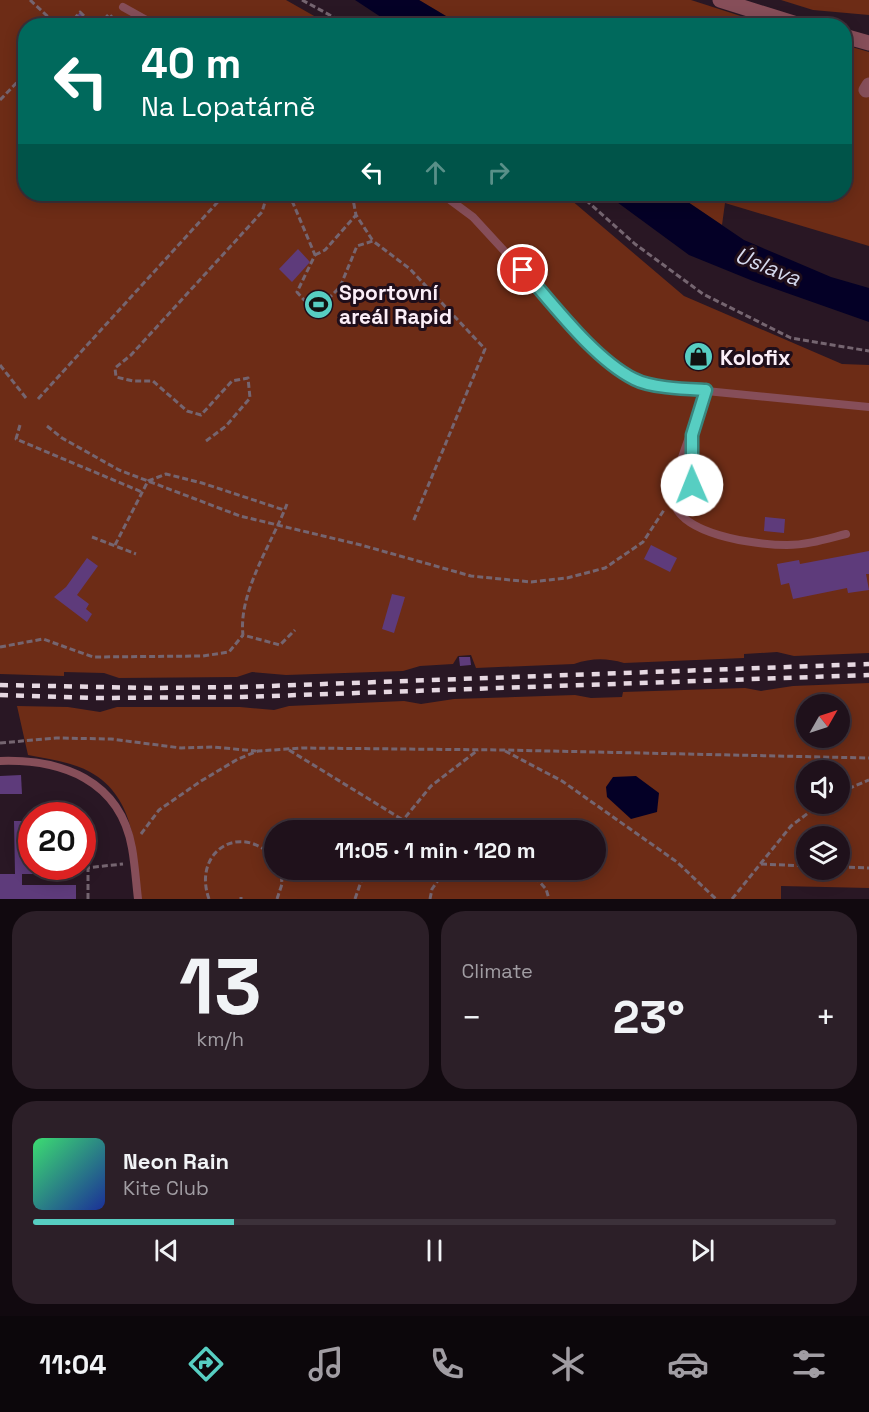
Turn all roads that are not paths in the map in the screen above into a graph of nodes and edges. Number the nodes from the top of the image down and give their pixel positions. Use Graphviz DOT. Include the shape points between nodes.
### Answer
graph roads {
  1 [pos="720,0"];
  2 [pos="123,7"];
  3 [pos="143,18"];
  4 [pos="777,18"];
  5 [pos="852,38"];
  6 [pos="869,43"];
  7 [pos="451,201"];
  8 [pos="706,390"];
  9 [pos="869,407"];
  10 [pos="692,435"];
  11 [pos="692,485"];
  12 [pos="846,534"];
  13 [pos="0,761"];
  14 [pos="138,899"];
  1 -- 4 [label="street"];
  2 -- 3 [label="lane"];
  5 -- 6 [label="street"];
  7 -- 8 [label="lane" via="473,217 601,356 635,380"];
  8 -- 9 [label="lane"];
  8 -- 10 [label="lane"];
  10 -- 11 [label="lane"];
  10 -- 12 [label="lane" via="673,496 677,511 686,522 705,532 786,545"];
  13 -- 14 [label="lane" via="30,760 88,778 104,790 120,812 132,846"];
}
